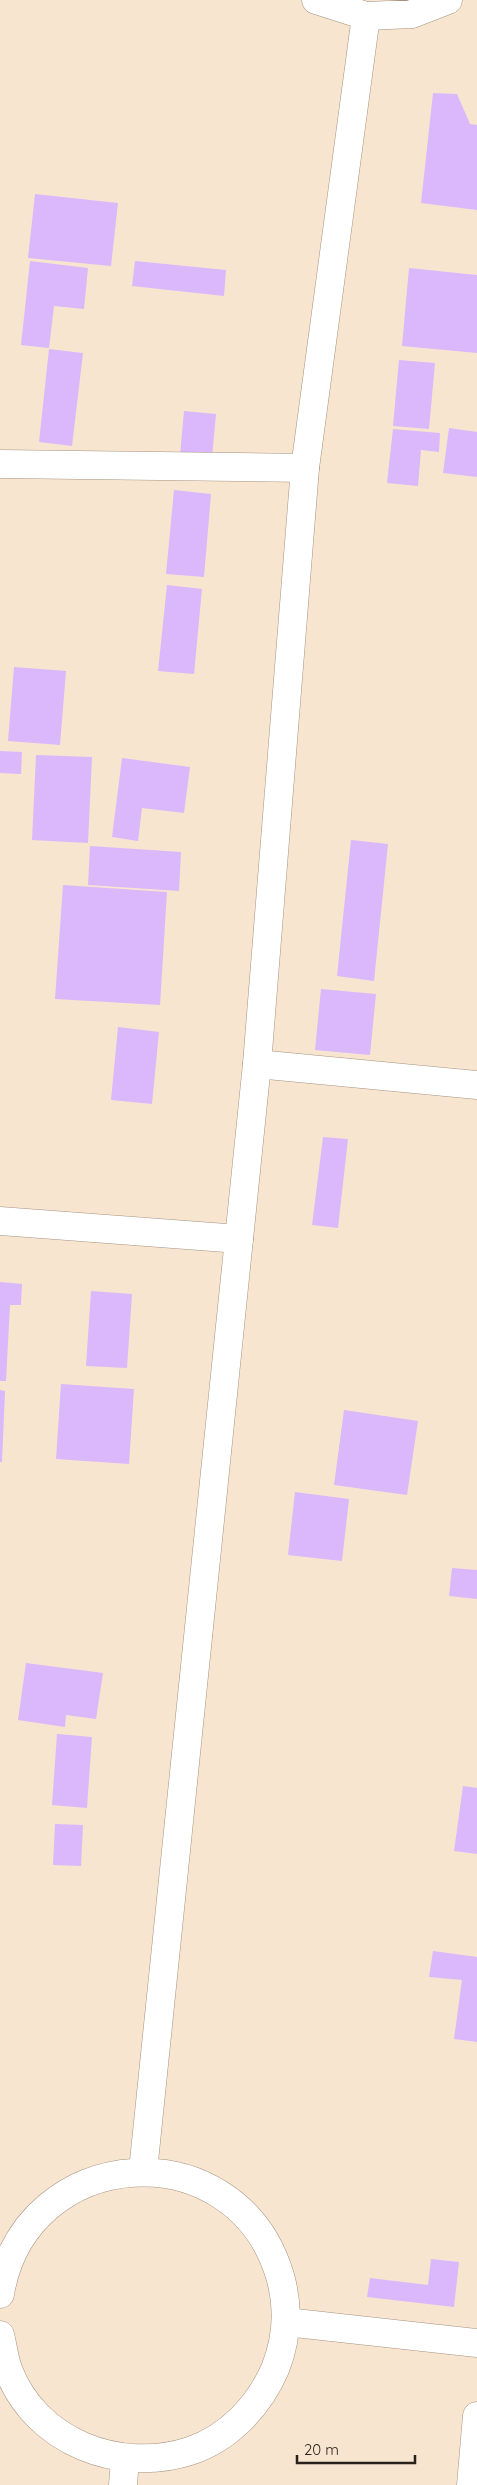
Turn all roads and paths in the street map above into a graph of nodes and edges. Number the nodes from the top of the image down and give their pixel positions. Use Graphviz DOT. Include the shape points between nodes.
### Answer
graph roads {
  1 [pos="316,0"];
  2 [pos="448,0"];
  3 [pos="366,16"];
  4 [pos="0,464"];
  5 [pos="305,468"];
  6 [pos="257,1064"];
  7 [pos="477,1085"];
  8 [pos="0,1221"];
  9 [pos="239,1239"];
  10 [pos="143,2171"];
  11 [pos="0,2294"];
  12 [pos="286,2322"];
  13 [pos="0,2335"];
  14 [pos="477,2342"];
  15 [pos="477,2416"];
  16 [pos="124,2472"];
  17 [pos="471,2485"];
  1 -- 3 [label="street"];
  2 -- 3 [label="street" via="412,14"];
  3 -- 5 [label="street"];
  4 -- 5 [label="street"];
  5 -- 6 [label="street"];
  6 -- 7 [label="street"];
  6 -- 9 [label="street"];
  8 -- 9 [label="street"];
  9 -- 10 [label="street"];
  10 -- 11 [label="street" via="109,2175 77,2187 49,2206 26,2231 9,2260"];
  10 -- 12 [label="street" via="175,2175 206,2186 234,2204 257,2228 274,2257 283,2289"];
  12 -- 14 [label="street"];
  12 -- 16 [label="street" via="280,2355 268,2386 247,2414 222,2436 192,2451"];
  13 -- 16 [label="street" via="8,2369 27,2403 54,2430"];
  15 -- 17 [label="street"];
}
